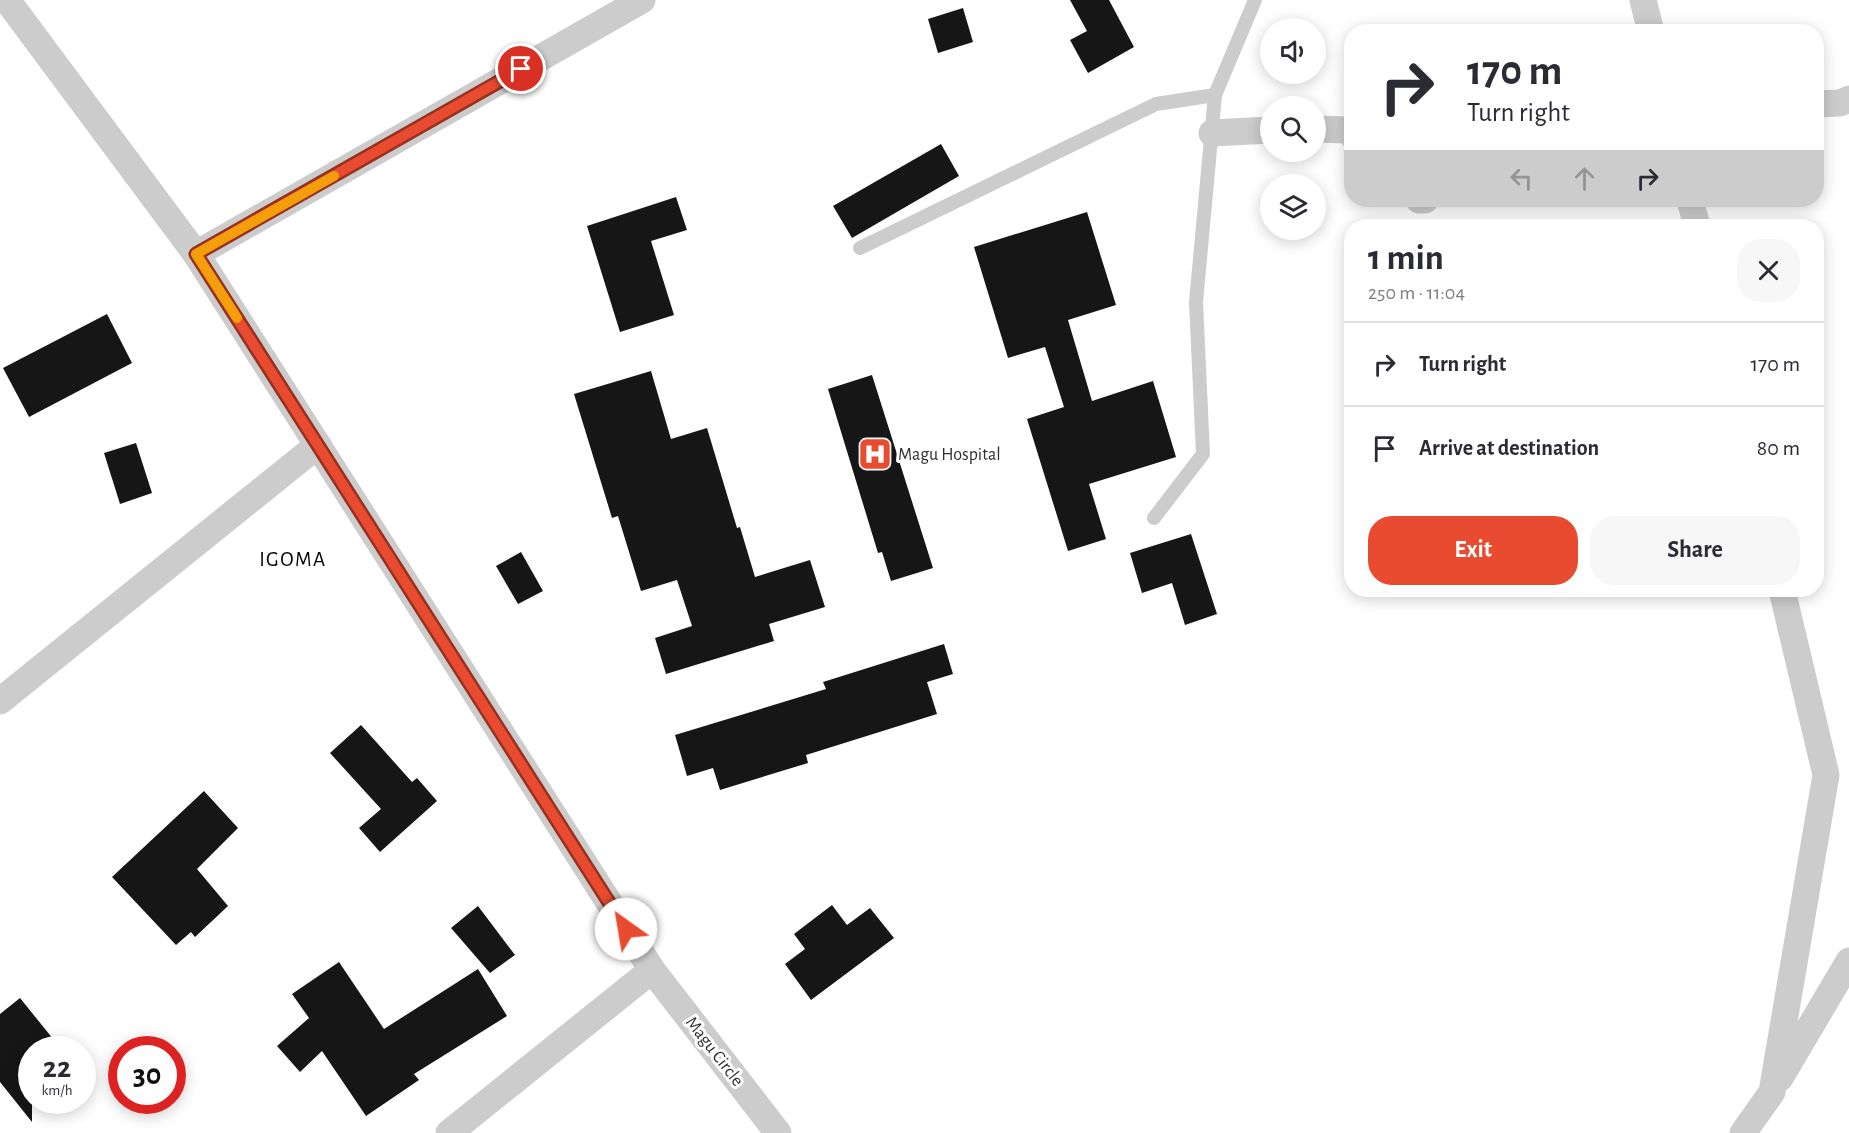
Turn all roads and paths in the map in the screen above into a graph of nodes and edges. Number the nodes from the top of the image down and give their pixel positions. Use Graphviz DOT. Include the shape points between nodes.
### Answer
graph roads {
  1 [pos="7,0"];
  2 [pos="642,0"];
  3 [pos="1255,0"];
  4 [pos="1643,0"];
  5 [pos="1649,24"];
  6 [pos="1215,96"];
  7 [pos="1849,99"];
  8 [pos="1824,104"];
  9 [pos="1326,129"];
  10 [pos="1344,130"];
  11 [pos="1260,131"];
  12 [pos="1212,133"];
  13 [pos="860,248"];
  14 [pos="196,254"];
  15 [pos="318,445"];
  16 [pos="1154,518"];
  17 [pos="1784,597"];
  18 [pos="0,701"];
  19 [pos="1849,961"];
  20 [pos="652,970"];
  21 [pos="1772,1092"];
  22 [pos="449,1133"];
  23 [pos="778,1133"];
  24 [pos="1743,1133"];
  1 -- 14 [label="street, Magu Circle"];
  2 -- 14 [label="street"];
  3 -- 6 [label="lane"];
  4 -- 5 [label="street"];
  6 -- 12 [label="lane"];
  6 -- 13 [label="lane" via="1156,104"];
  7 -- 8 [label="street"];
  9 -- 10 [label="street"];
  11 -- 12 [label="street"];
  12 -- 16 [label="lane" via="1196,302 1203,454"];
  14 -- 15 [label="street, Magu Circle"];
  15 -- 18 [label="street"];
  15 -- 20 [label="street, Magu Circle"];
  17 -- 21 [label="street" via="1826,774"];
  19 -- 21 [label="street"];
  20 -- 22 [label="street"];
  20 -- 23 [label="street, Magu Circle"];
  21 -- 24 [label="street"];
}
